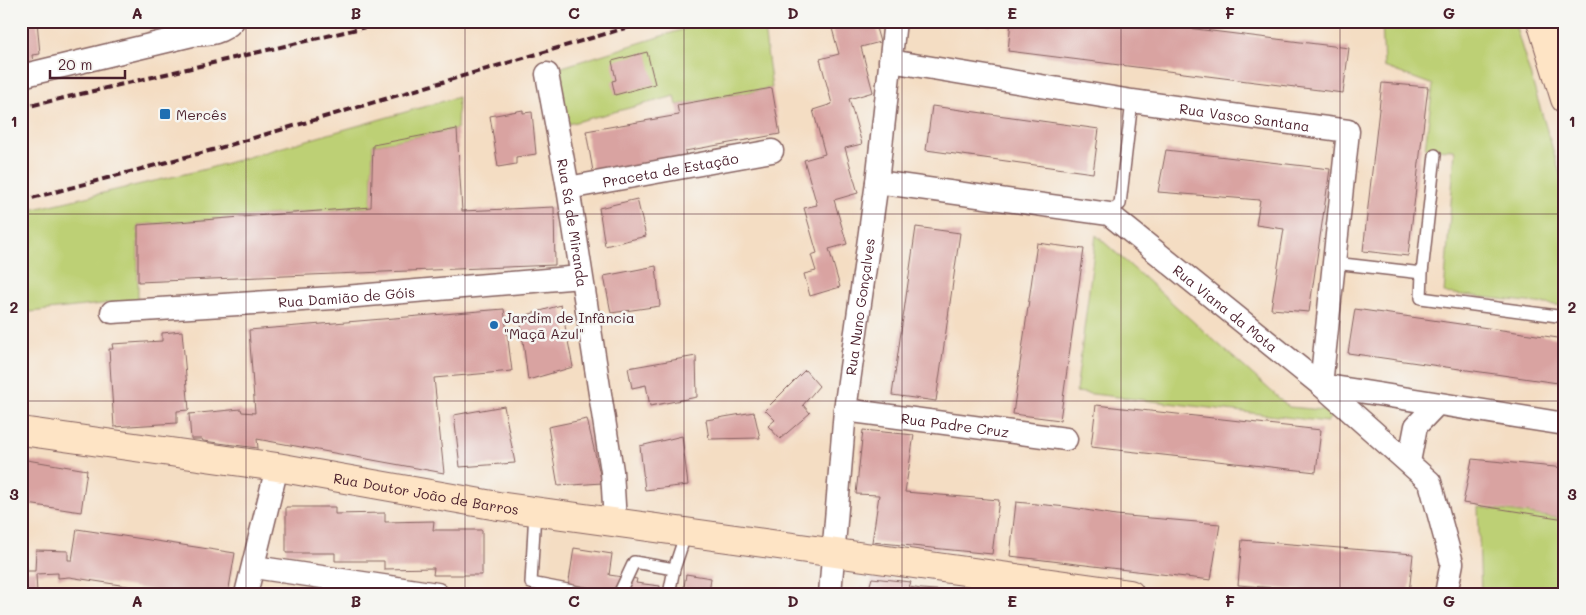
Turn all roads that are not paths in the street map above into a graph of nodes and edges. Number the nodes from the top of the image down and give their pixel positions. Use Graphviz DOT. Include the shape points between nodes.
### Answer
graph roads {
  1 [pos="233,21"];
  2 [pos="895,21"];
  3 [pos="1541,21"];
  4 [pos="890,61"];
  5 [pos="547,74"];
  6 [pos="21,76"];
  7 [pos="1565,99"];
  8 [pos="1132,102"];
  9 [pos="772,151"];
  10 [pos="1435,155"];
  11 [pos="877,182"];
  12 [pos="568,188"];
  13 [pos="1109,214"];
  14 [pos="1334,263"];
  15 [pos="1422,273"];
  16 [pos="581,277"];
  17 [pos="112,312"];
  18 [pos="1565,317"];
  19 [pos="1321,385"];
  20 [pos="1437,404"];
  21 [pos="845,410"];
  22 [pos="1565,424"];
  23 [pos="21,431"];
  24 [pos="1066,439"];
  25 [pos="1408,462"];
  26 [pos="277,467"];
  27 [pos="535,511"];
  28 [pos="615,522"];
  29 [pos="686,533"];
  30 [pos="832,553"];
  31 [pos="254,567"];
  32 [pos="674,569"];
  33 [pos="246,594"];
  34 [pos="437,594"];
  35 [pos="588,594"];
  36 [pos="619,594"];
  37 [pos="669,594"];
  38 [pos="830,594"];
  39 [pos="1130,594"];
  40 [pos="1446,594"];
  1 -- 6 [label="street" via="218,32 192,35"];
  2 -- 4 [label="street, Rua Nuno Gonçalves"];
  3 -- 7 [label="street"];
  4 -- 8 [label="street, Rua Vasco Santana"];
  4 -- 11 [label="street, Rua Nuno Gonçalves"];
  5 -- 12 [label="street, Rua Sá de Miranda"];
  8 -- 13 [label="lane" via="1120,204"];
  8 -- 14 [label="street, Rua Vasco Santana" via="1348,131"];
  9 -- 12 [label="street, Praceta de Estação"];
  10 -- 15 [label="lane"];
  11 -- 13 [label="street"];
  11 -- 21 [label="street, Rua Nuno Gonçalves"];
  12 -- 16 [label="street, Rua Sá de Miranda"];
  13 -- 19 [label="street, Rua Viana da Mota"];
  14 -- 15 [label="lane"];
  14 -- 19 [label="street, Rua Vasco Santana"];
  15 -- 18 [label="lane" via="1421,298"];
  16 -- 17 [label="street, Rua Damião de Góis" via="362,296"];
  16 -- 28 [label="street, Rua Sá de Miranda" via="612,470"];
  19 -- 20 [label="street"];
  19 -- 25 [label="street, Rua Viana da Mota"];
  20 -- 22 [label="street"];
  20 -- 25 [label="street" via="1416,426"];
  21 -- 24 [label="street, Rua Padre Cruz"];
  21 -- 30 [label="street, Rua Nuno Gonçalves"];
  23 -- 26 [label="street, Rua Doutor João de Barros"];
  25 -- 40 [label="street, Rua Viana da Mota" via="1430,482 1452,563"];
  26 -- 27 [label="street, Rua Doutor João de Barros"];
  26 -- 31 [label="street"];
  27 -- 28 [label="street, Rua Doutor João de Barros"];
  27 -- 35 [label="lane" via="531,583"];
  28 -- 29 [label="street, Rua Doutor João de Barros"];
  29 -- 30 [label="street, Rua Doutor João de Barros"];
  29 -- 32 [label="lane"];
  30 -- 38 [label="street, Rua Nuno Gonçalves"];
  30 -- 39 [label="street, Rua Doutor João de Barros"];
  31 -- 33 [label="street"];
  31 -- 34 [label="street"];
  32 -- 36 [label="lane" via="634,562"];
  32 -- 37 [label="lane"];
}
